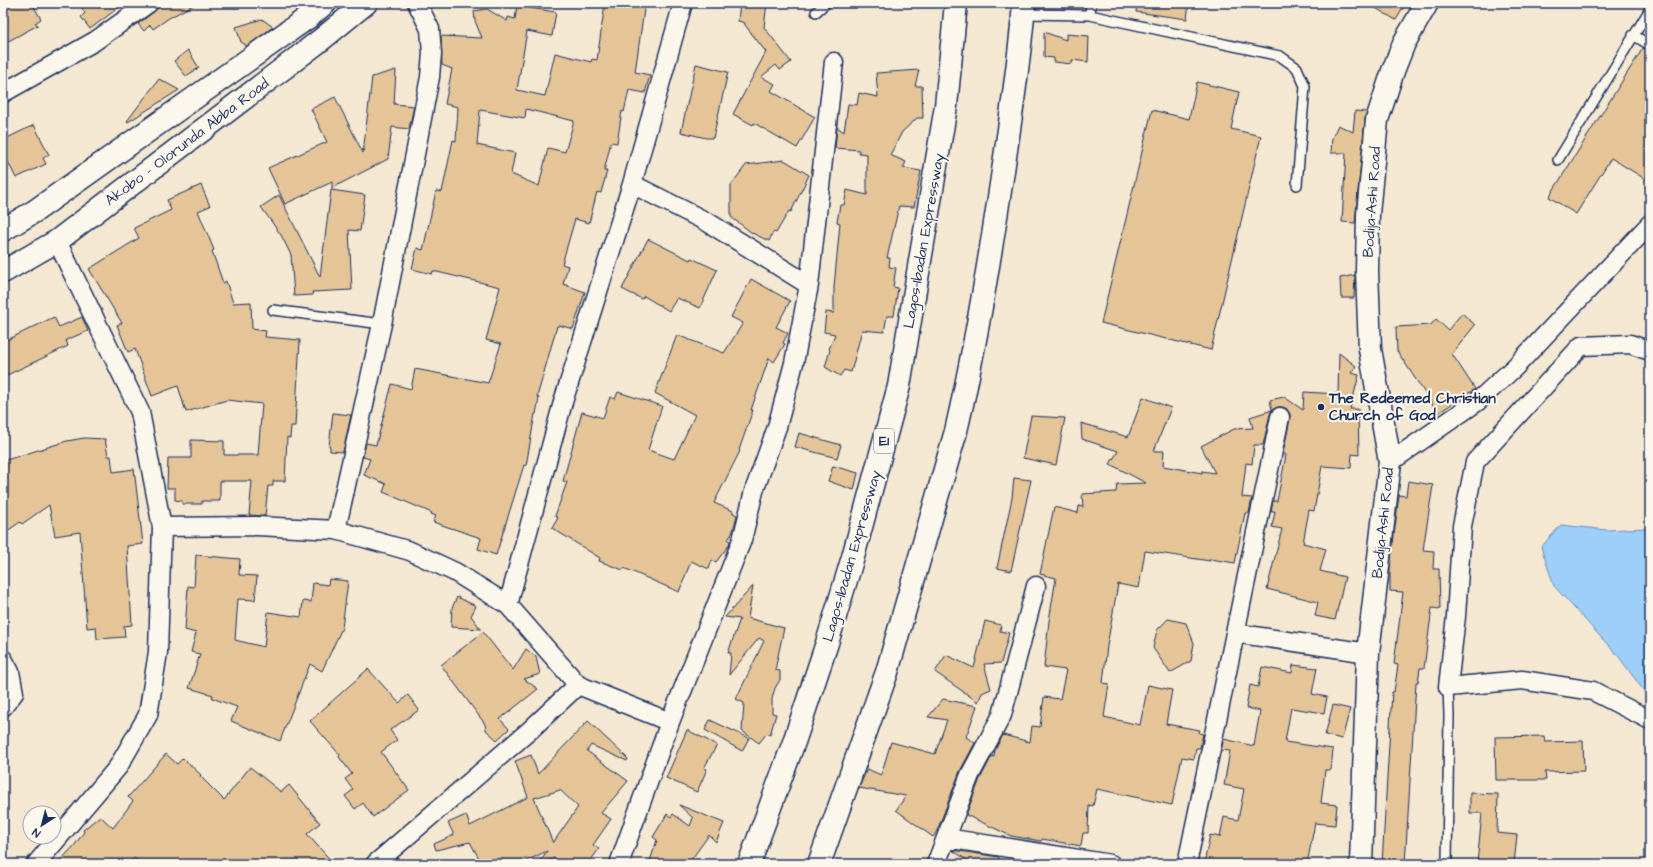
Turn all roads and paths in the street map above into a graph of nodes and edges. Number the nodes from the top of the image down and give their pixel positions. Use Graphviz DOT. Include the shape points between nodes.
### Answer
graph roads {
  1 [pos="149,3"];
  2 [pos="366,3"];
  3 [pos="417,3"];
  4 [pos="682,3"];
  5 [pos="826,3"];
  6 [pos="956,3"];
  7 [pos="1091,3"];
  8 [pos="1427,3"];
  9 [pos="312,7"];
  10 [pos="1024,8"];
  11 [pos="1650,9"];
  12 [pos="816,12"];
  13 [pos="1090,15"];
  14 [pos="1633,35"];
  15 [pos="1650,46"];
  16 [pos="834,62"];
  17 [pos="3,93"];
  18 [pos="1558,160"];
  19 [pos="632,184"];
  20 [pos="1297,185"];
  21 [pos="1650,224"];
  22 [pos="3,230"];
  23 [pos="57,241"];
  24 [pos="3,272"];
  25 [pos="809,285"];
  26 [pos="273,310"];
  27 [pos="382,324"];
  28 [pos="1650,351"];
  29 [pos="1280,416"];
  30 [pos="1390,462"];
  31 [pos="162,527"];
  32 [pos="336,530"];
  33 [pos="1036,586"];
  34 [pos="508,605"];
  35 [pos="1235,633"];
  36 [pos="1368,652"];
  37 [pos="3,659"];
  38 [pos="578,685"];
  39 [pos="1448,687"];
  40 [pos="3,707"];
  41 [pos="1650,720"];
  42 [pos="670,722"];
  43 [pos="946,838"];
  44 [pos="36,864"];
  45 [pos="375,864"];
  46 [pos="619,864"];
  47 [pos="749,864"];
  48 [pos="819,864"];
  49 [pos="936,864"];
  50 [pos="1111,864"];
  51 [pos="1187,864"];
  52 [pos="1361,864"];
  53 [pos="1447,864"];
  1 -- 17 [label="street" via="95,40"];
  2 -- 23 [label="main road, Akobo - Olorunda Abba Road"];
  3 -- 27 [label="street" via="430,29 431,65"];
  4 -- 19 [label="street"];
  5 -- 12 [label="lane"];
  6 -- 47 [label="main road, Lagos-Ibadan Expressway / E1" via="946,106 899,386 827,643"];
  7 -- 13 [label="lane"];
  8 -- 30 [label="main road, Bodija-Ashi Road" via="1404,43 1377,120 1368,214 1370,349"];
  9 -- 22 [label="main road, Akobo - Olorunda Abba Road" via="35,211"];
  10 -- 13 [label="lane"];
  10 -- 48 [label="main road" via="995,222 958,424 887,672"];
  11 -- 14 [label="lane"];
  13 -- 20 [label="lane" via="1280,56 1297,68 1305,86"];
  14 -- 15 [label="lane"];
  14 -- 18 [label="lane"];
  16 -- 25 [label="street"];
  19 -- 25 [label="street" via="709,223"];
  19 -- 34 [label="street" via="564,402"];
  21 -- 30 [label="street" via="1515,367 1478,401"];
  23 -- 24 [label="main road, Akobo - Olorunda Abba Road"];
  23 -- 31 [label="street" via="140,412"];
  25 -- 42 [label="street" via="794,363 777,427 754,491 742,540"];
  26 -- 27 [label="lane"];
  27 -- 32 [label="street"];
  28 -- 39 [label="street" via="1630,344 1581,346 1475,462 1462,526"];
  29 -- 35 [label="street"];
  30 -- 36 [label="main road, Bodija-Ashi Road"];
  31 -- 32 [label="street" via="257,526"];
  31 -- 44 [label="street" via="158,652 148,715 118,767"];
  32 -- 34 [label="street" via="410,551 431,560"];
  33 -- 43 [label="street" via="1002,715 970,774"];
  34 -- 38 [label="street"];
  35 -- 36 [label="street"];
  35 -- 51 [label="street"];
  36 -- 52 [label="main road, Bodija-Ashi Road"];
  37 -- 40 [label="street" via="10,672 14,692"];
  38 -- 42 [label="street"];
  38 -- 45 [label="street" via="529,731"];
  39 -- 41 [label="street" via="1522,680 1593,691"];
  39 -- 53 [label="lane"];
  42 -- 46 [label="street"];
  43 -- 49 [label="street"];
  43 -- 50 [label="street"];
}
